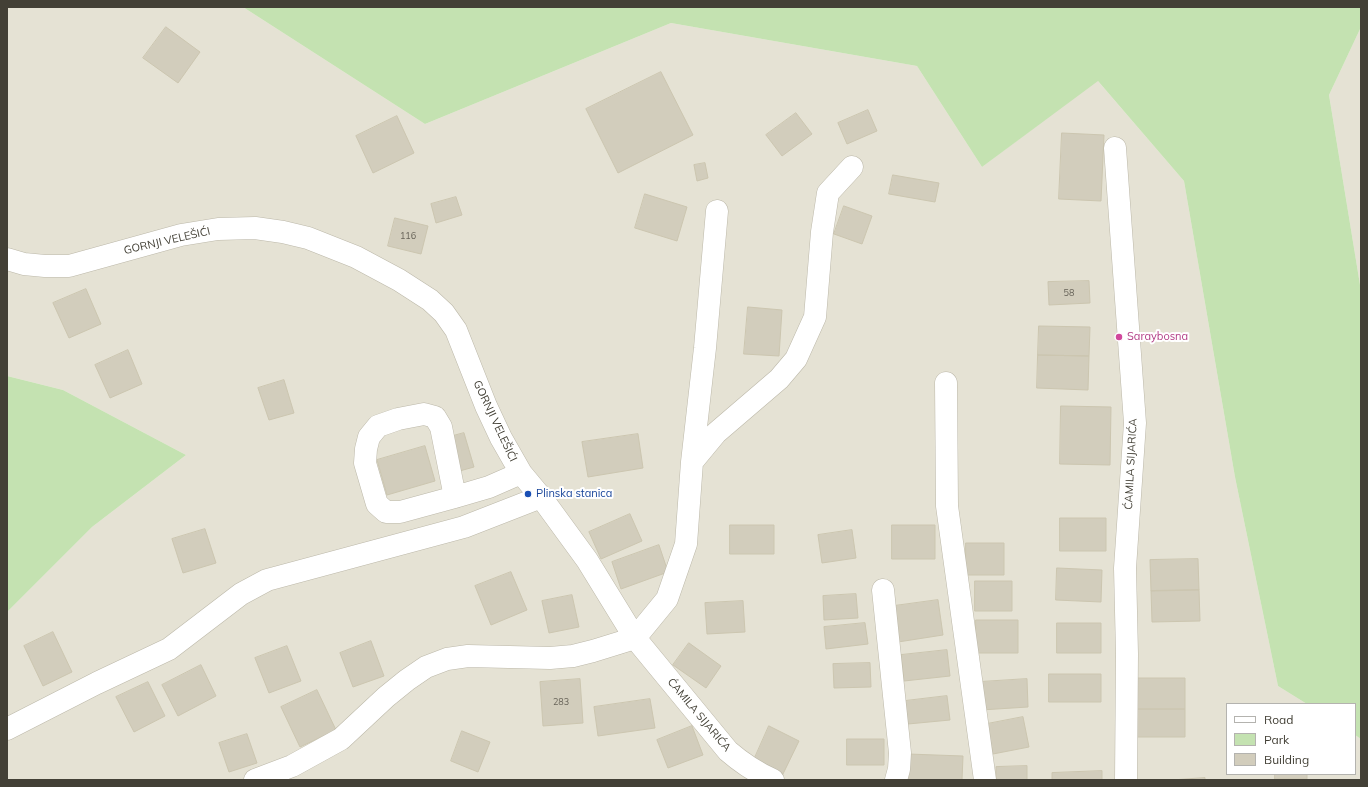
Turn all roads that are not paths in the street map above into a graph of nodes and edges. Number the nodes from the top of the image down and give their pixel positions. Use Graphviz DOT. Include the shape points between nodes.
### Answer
graph roads {
  1 [pos="1115,148"];
  2 [pos="852,167"];
  3 [pos="717,211"];
  4 [pos="7,259"];
  5 [pos="946,383"];
  6 [pos="692,462"];
  7 [pos="521,474"];
  8 [pos="455,497"];
  9 [pos="541,497"];
  10 [pos="884,590"];
  11 [pos="635,638"];
  12 [pos="7,729"];
  13 [pos="761,778"];
  14 [pos="256,780"];
  15 [pos="896,780"];
  16 [pos="985,780"];
  17 [pos="1126,780"];
  1 -- 17 [label="street, ĆAMILA SIJARIĆA" via="1135,423 1125,568"];
  2 -- 6 [label="street" via="828,193 815,317 796,359 779,379 716,433"];
  3 -- 6 [label="street"];
  4 -- 7 [label="street, GORNJI VELEŠIĆI" via="24,264 69,266 181,235 218,229 255,228 308,238 356,257 430,300 444,314 456,330 486,406"];
  5 -- 16 [label="street" via="947,506"];
  6 -- 11 [label="street" via="686,544 668,598"];
  7 -- 8 [label="street"];
  7 -- 9 [label="street, GORNJI VELEŠIĆI"];
  8 -- 8 [label="street" via="400,512 386,512 377,504 365,463 369,436 378,426 398,420 424,414 435,417 441,427"];
  9 -- 11 [label="street, GORNJI VELEŠIĆI" via="587,560"];
  9 -- 12 [label="street" via="464,527 267,580 241,594 169,649"];
  10 -- 15 [label="street" via="900,753"];
  11 -- 13 [label="street, ĆAMILA SIJARIĆA" via="728,751"];
  11 -- 14 [label="street" via="573,656 468,656 447,659 426,667 407,680 342,739 292,766"];
}
